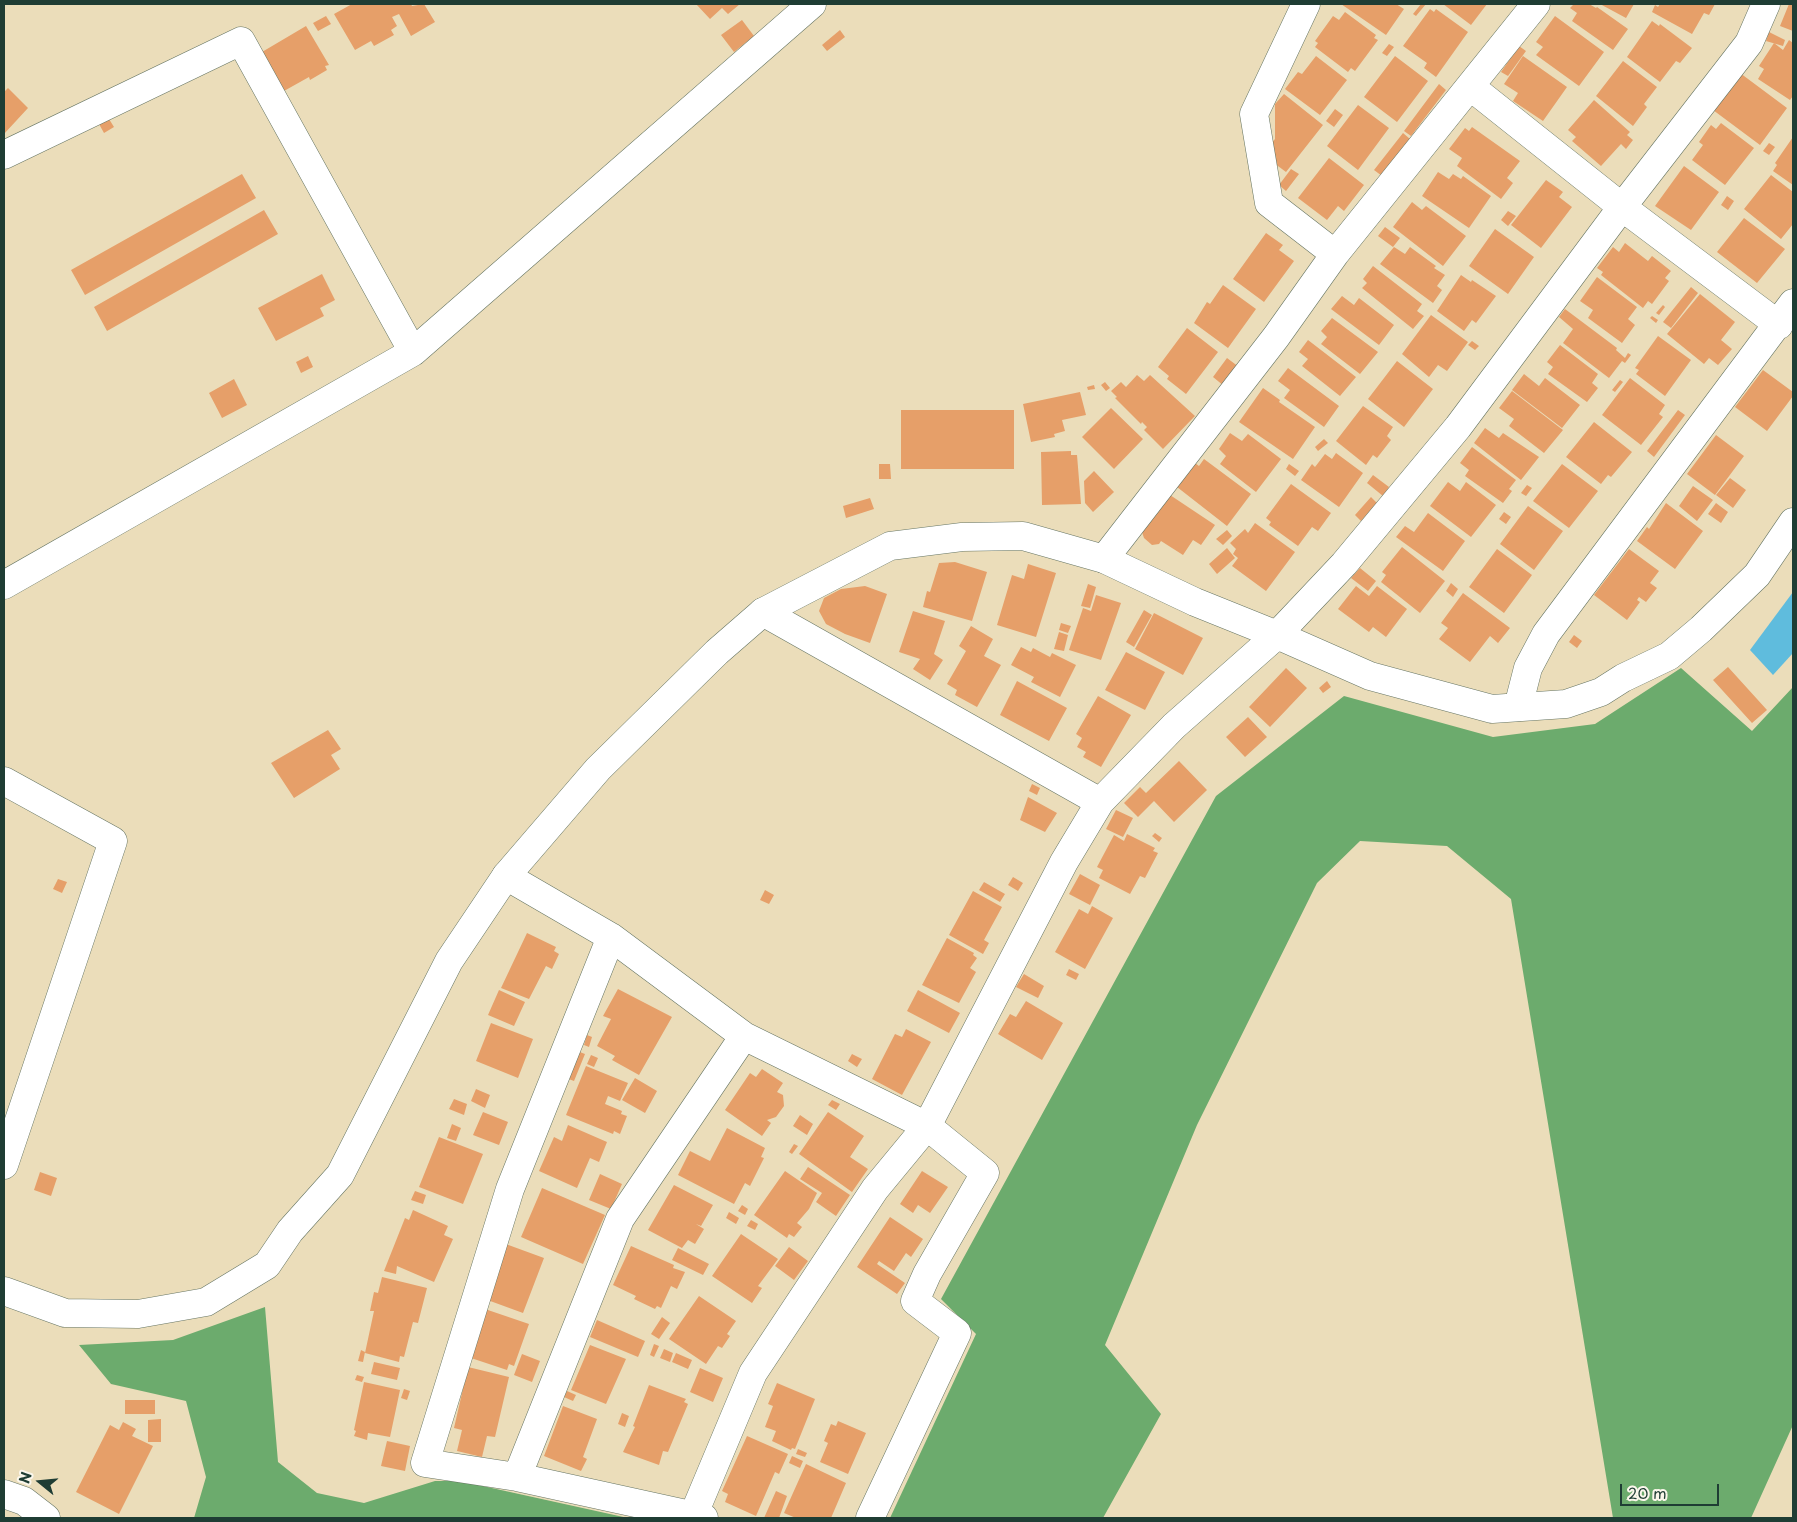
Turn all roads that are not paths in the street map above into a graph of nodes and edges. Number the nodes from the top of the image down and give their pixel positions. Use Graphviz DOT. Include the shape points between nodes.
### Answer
graph roads {
  1 [pos="812,4"];
  2 [pos="1306,4"];
  3 [pos="1536,4"];
  4 [pos="1766,4"];
  5 [pos="1471,87"];
  6 [pos="4,155"];
  7 [pos="1622,207"];
  8 [pos="1335,254"];
  9 [pos="1786,314"];
  10 [pos="413,352"];
  11 [pos="1793,522"];
  12 [pos="1104,559"];
  13 [pos="4,585"];
  14 [pos="763,612"];
  15 [pos="1277,635"];
  16 [pos="1518,707"];
  17 [pos="4,781"];
  18 [pos="1100,802"];
  19 [pos="506,876"];
  20 [pos="611,937"];
  21 [pos="744,1036"];
  22 [pos="927,1126"];
  23 [pos="4,1165"];
  24 [pos="4,1291"];
  25 [pos="516,1477"];
  26 [pos="4,1494"];
  27 [pos="699,1517"];
  28 [pos="46,1518"];
  29 [pos="870,1518"];
  1 -- 10 [label="street"];
  2 -- 8 [label="street" via="1254,114 1269,203"];
  3 -- 5 [label="street"];
  4 -- 7 [label="street" via="1749,43"];
  5 -- 7 [label="street"];
  5 -- 8 [label="street"];
  6 -- 10 [label="street" via="241,40"];
  7 -- 9 [label="street"];
  7 -- 15 [label="street" via="1458,427 1344,564"];
  8 -- 12 [label="street" via="1276,337"];
  9 -- 16 [label="street" via="1546,634 1528,668"];
  10 -- 13 [label="street"];
  11 -- 16 [label="street" via="1757,574 1669,656 1601,692 1566,704"];
  12 -- 14 [label="street" via="1024,536 962,537 890,546"];
  12 -- 15 [label="street"];
  14 -- 18 [label="street"];
  14 -- 19 [label="street" via="717,652 598,769"];
  15 -- 16 [label="street" via="1370,676 1492,709"];
  15 -- 18 [label="street" via="1174,726"];
  17 -- 23 [label="street" via="113,841"];
  18 -- 22 [label="street" via="1064,862"];
  19 -- 20 [label="street"];
  19 -- 24 [label="street" via="449,961 340,1175 290,1231 267,1265 206,1302 138,1314 65,1312"];
  20 -- 21 [label="street"];
  20 -- 25 [label="street" via="510,1189 426,1463"];
  21 -- 22 [label="street"];
  21 -- 25 [label="street" via="620,1219"];
  22 -- 27 [label="street" via="875,1189 753,1373"];
  22 -- 29 [label="street" via="985,1173 915,1301 957,1333"];
  25 -- 27 [label="street"];
  26 -- 28 [label="street" via="24,1501"];
}
